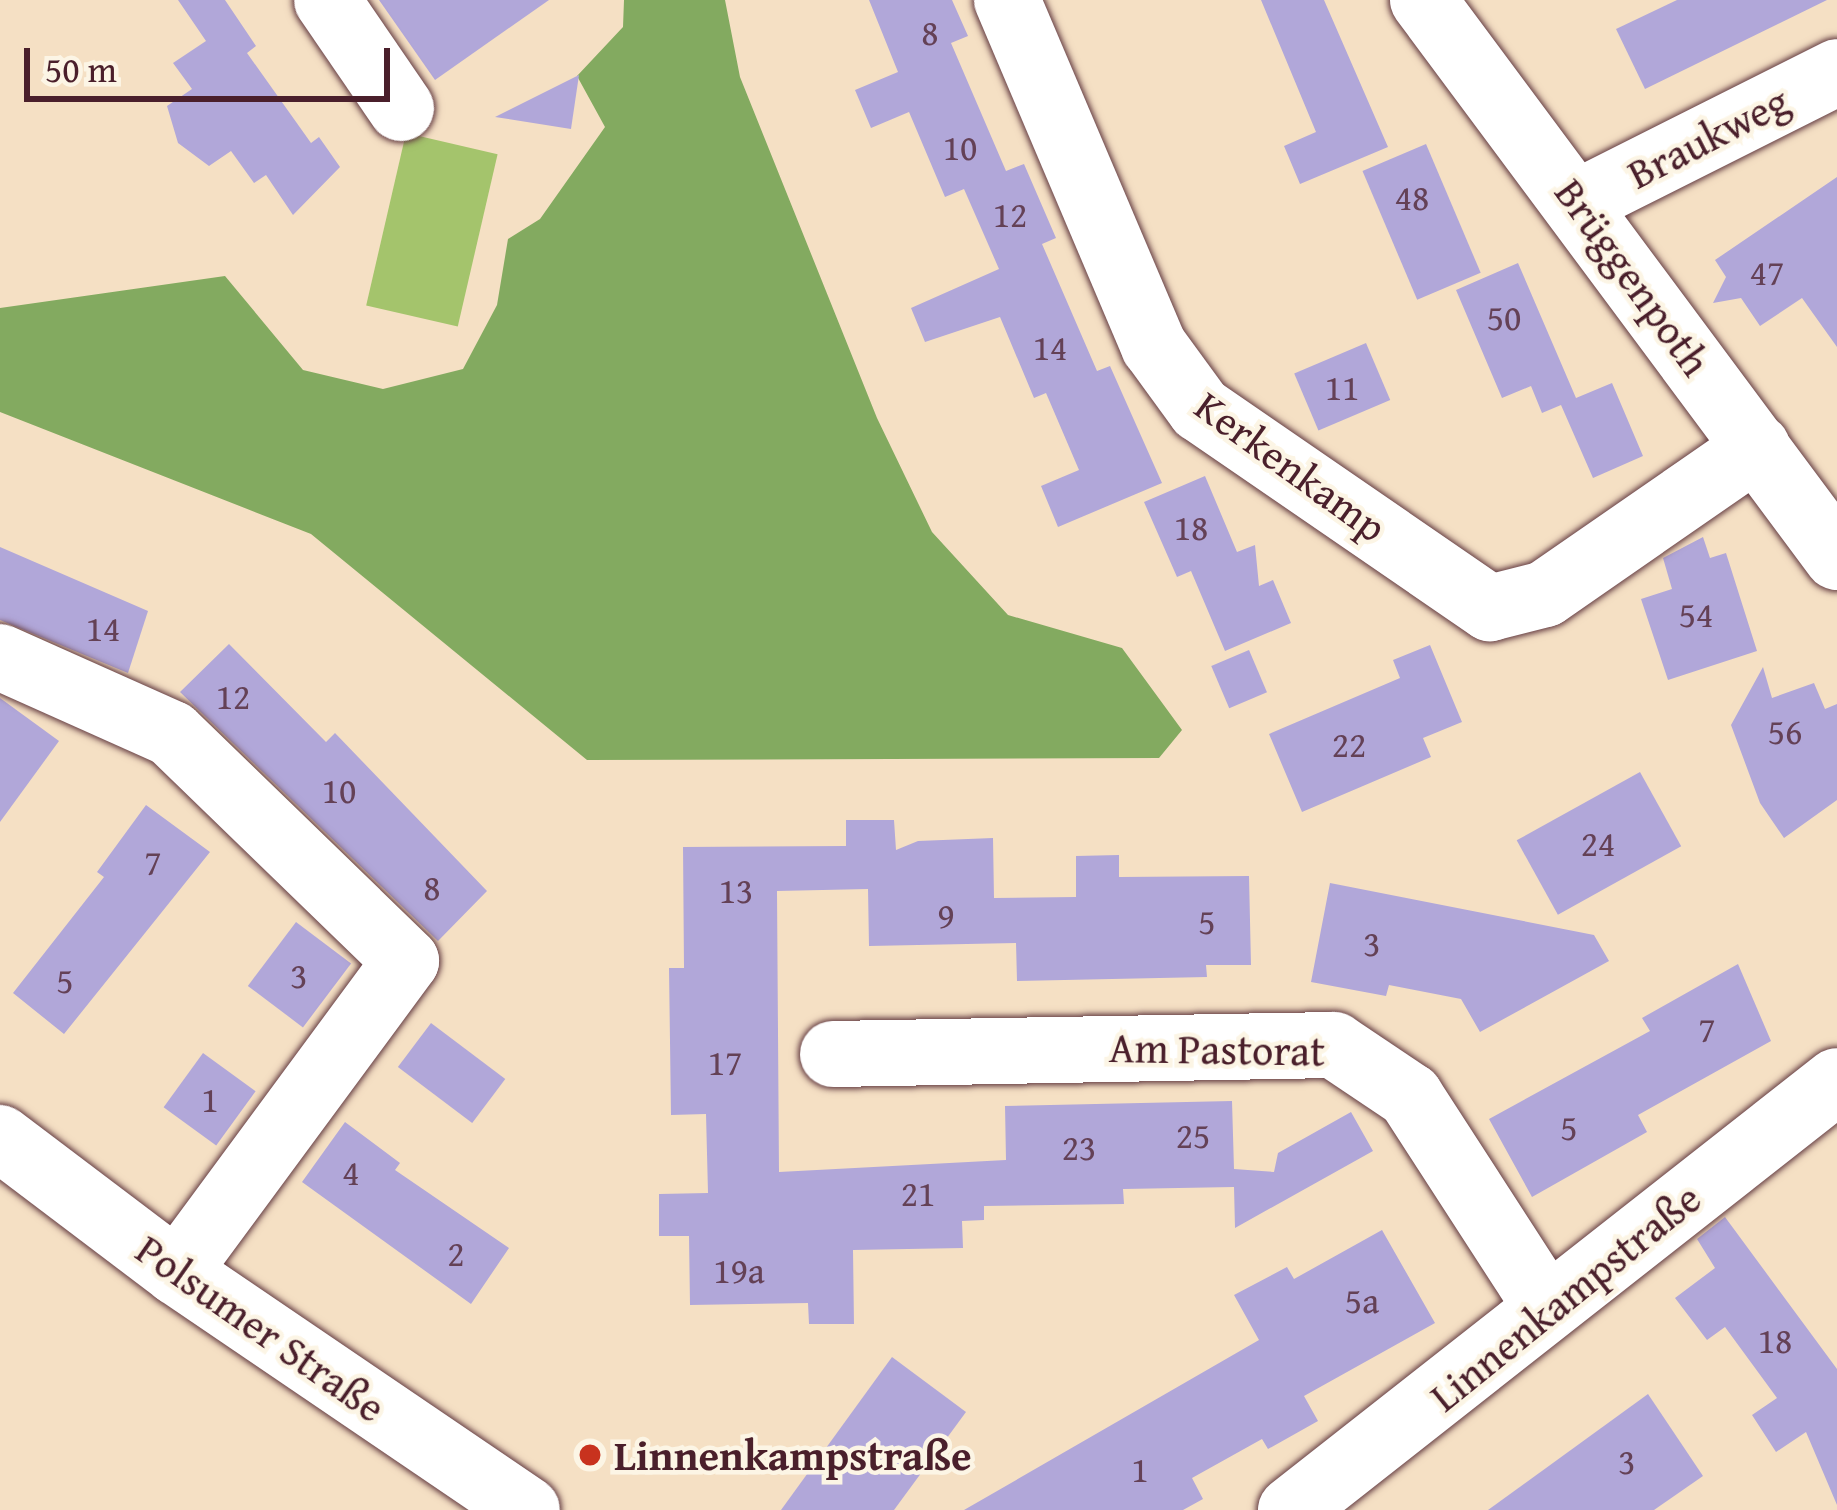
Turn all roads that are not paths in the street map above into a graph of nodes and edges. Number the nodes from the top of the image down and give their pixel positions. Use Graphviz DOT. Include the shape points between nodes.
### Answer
graph roads {
  1 [pos="327,0"];
  2 [pos="1007,0"];
  3 [pos="1423,0"];
  4 [pos="1837,72"];
  5 [pos="400,108"];
  6 [pos="1579,202"];
  7 [pos="1757,447"];
  8 [pos="1837,557"];
  9 [pos="0,658"];
  10 [pos="833,1054"];
  11 [pos="1837,1081"];
  12 [pos="0,1138"];
  13 [pos="177,1273"];
  14 [pos="1545,1305"];
  15 [pos="1325,1501"];
  16 [pos="526,1510"];
  1 -- 5 [label="street"];
  2 -- 7 [label="street, Kerkenkamp" via="1154,346 1199,409 1490,608 1545,594"];
  3 -- 6 [label="street, Brüggenpoth"];
  4 -- 6 [label="street, Braukweg"];
  6 -- 7 [label="street, Brüggenpoth"];
  7 -- 8 [label="street, Brüggenpoth"];
  9 -- 13 [label="street" via="172,734 406,962"];
  10 -- 14 [label="street, Am Pastorat" via="1334,1045 1410,1096"];
  11 -- 14 [label="street, Linnenkampstraße"];
  12 -- 13 [label="street, Polsumer Straße"];
  13 -- 16 [label="street, Polsumer Straße"];
  14 -- 15 [label="street, Linnenkampstraße"];
}
